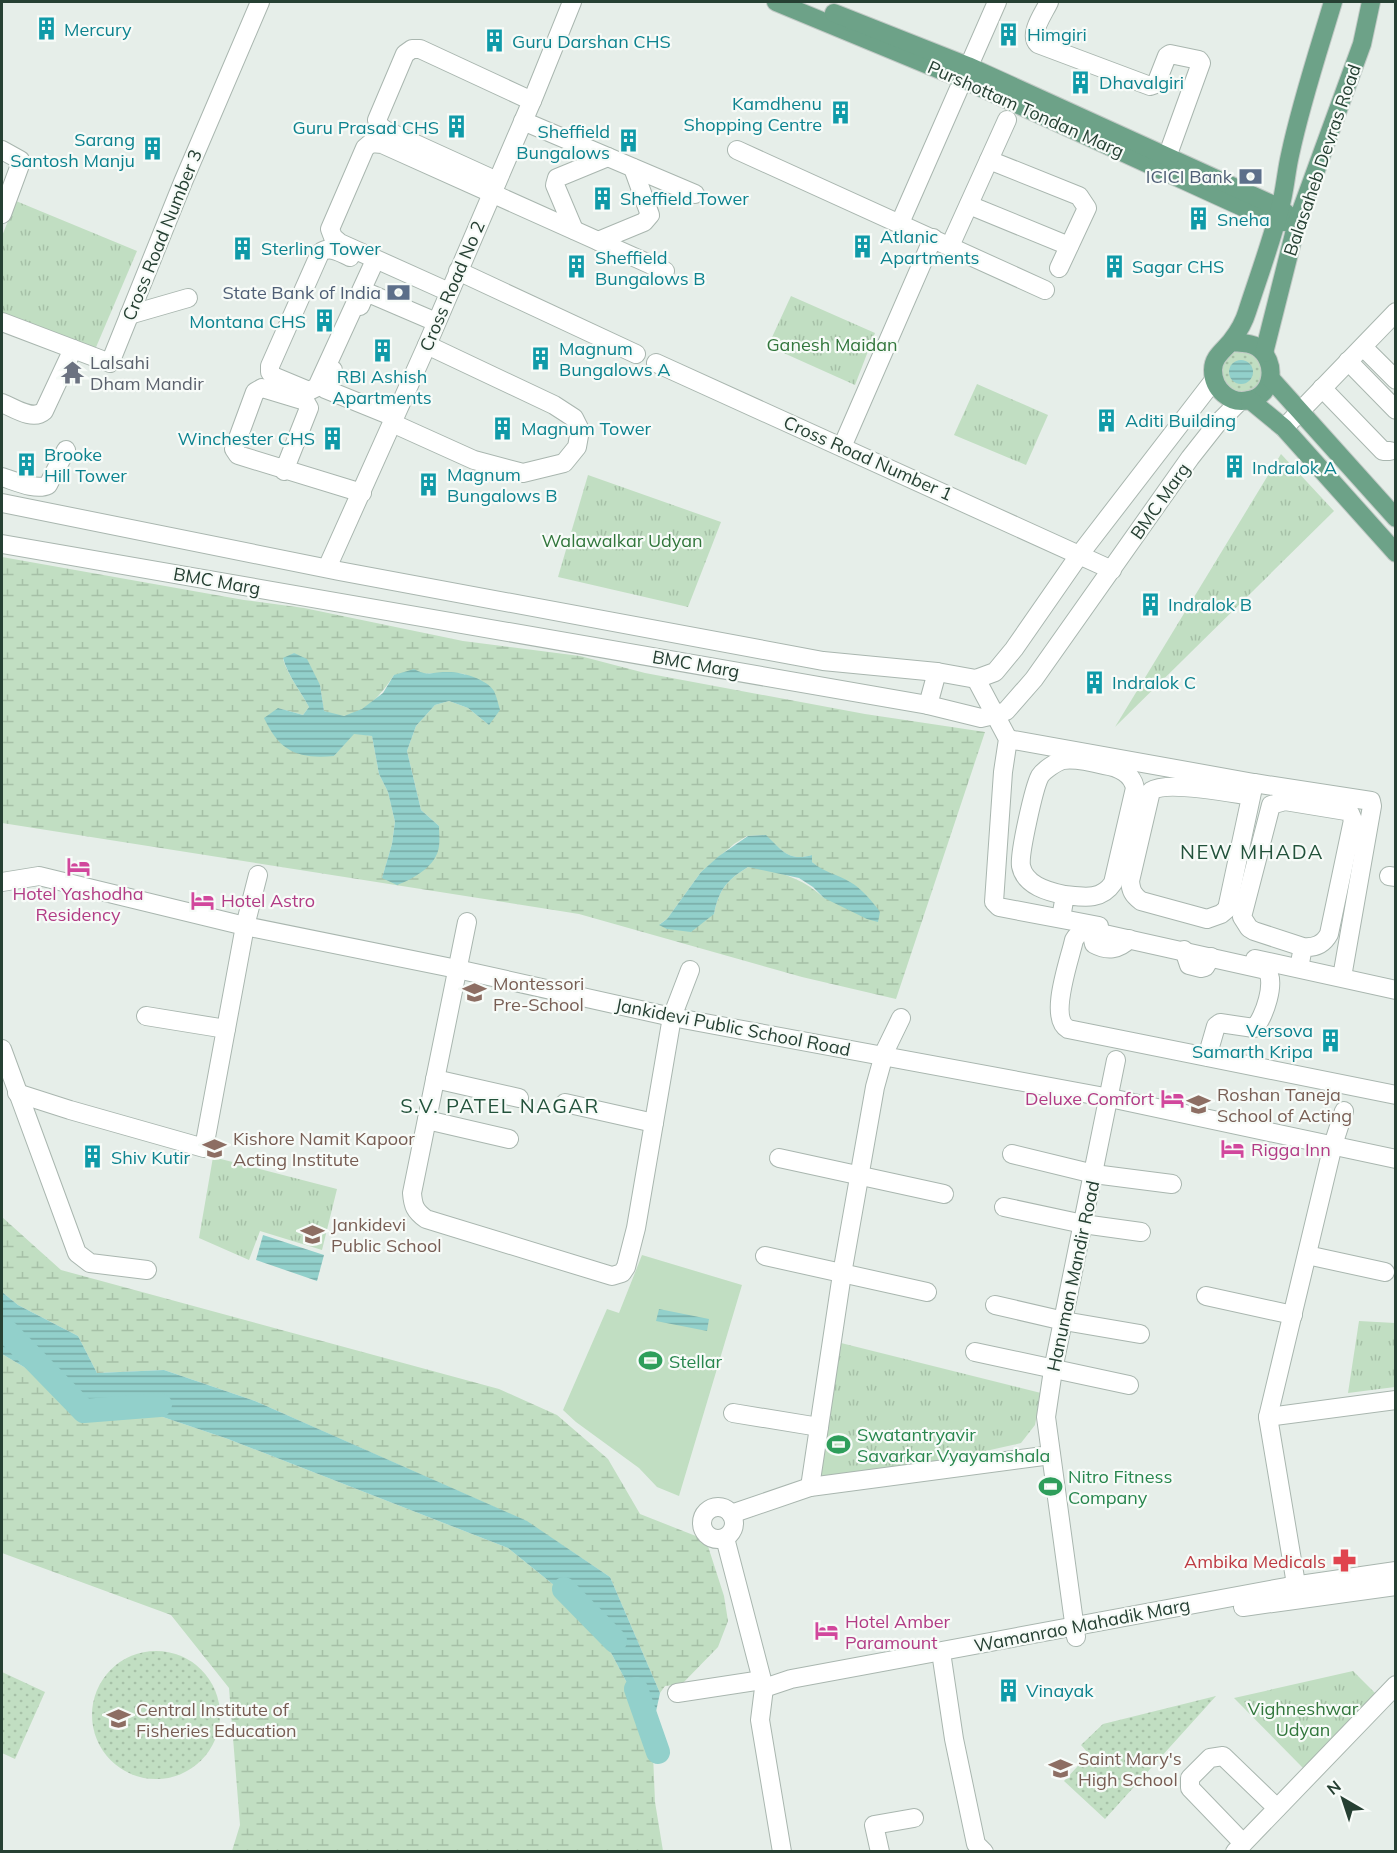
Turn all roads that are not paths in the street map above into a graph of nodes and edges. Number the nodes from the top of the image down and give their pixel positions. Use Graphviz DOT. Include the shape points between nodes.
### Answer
graph roads {
  1 [pos="260,2"];
  2 [pos="572,2"];
  3 [pos="776,2"];
  4 [pos="805,2"];
  5 [pos="998,2"];
  6 [pos="1010,2"];
  7 [pos="1049,2"];
  8 [pos="1333,2"];
  9 [pos="1371,2"];
  10 [pos="986,53"];
  11 [pos="965,73"];
  12 [pos="532,101"];
  13 [pos="1007,120"];
  14 [pos="524,121"];
  15 [pos="2,150"];
  16 [pos="737,150"];
  17 [pos="608,157"];
  18 [pos="1167,157"];
  19 [pos="989,160"];
  20 [pos="633,168"];
  21 [pos="494,187"];
  22 [pos="1220,189"];
  23 [pos="695,194"];
  24 [pos="969,205"];
  25 [pos="2,214"];
  26 [pos="1278,215"];
  27 [pos="1297,222"];
  28 [pos="900,223"];
  29 [pos="574,230"];
  30 [pos="933,238"];
  31 [pos="598,241"];
  32 [pos="950,246"];
  33 [pos="1069,246"];
  34 [pos="372,267"];
  35 [pos="1059,268"];
  36 [pos="458,271"];
  37 [pos="665,271"];
  38 [pos="362,288"];
  39 [pos="1045,290"];
  40 [pos="447,296"];
  41 [pos="188,298"];
  42 [pos="129,315"];
  43 [pos="1393,319"];
  44 [pos="437,320"];
  45 [pos="2,322"];
  46 [pos="2,335"];
  47 [pos="1231,342"];
  48 [pos="427,345"];
  49 [pos="49,346"];
  50 [pos="1363,347"];
  51 [pos="1264,353"];
  52 [pos="636,354"];
  53 [pos="1348,361"];
  54 [pos="656,363"];
  55 [pos="1270,379"];
  56 [pos="1214,380"];
  57 [pos="1395,380"];
  58 [pos="1322,388"];
  59 [pos="1245,401"];
  60 [pos="2,403"];
  61 [pos="1395,410"];
  62 [pos="1300,411"];
  63 [pos="393,420"];
  64 [pos="1284,428"];
  65 [pos="842,447"];
  66 [pos="66,450"];
  67 [pos="1390,452"];
  68 [pos="284,471"];
  69 [pos="2,477"];
  70 [pos="362,493"];
  71 [pos="2,502"];
  72 [pos="1395,518"];
  73 [pos="2,544"];
  74 [pos="1395,553"];
  75 [pos="1080,554"];
  76 [pos="327,568"];
  77 [pos="1112,570"];
  78 [pos="937,672"];
  79 [pos="976,679"];
  80 [pos="928,705"];
  81 [pos="994,715"];
  82 [pos="1008,739"];
  83 [pos="1035,744"];
  84 [pos="1003,772"];
  85 [pos="1252,790"];
  86 [pos="258,875"];
  87 [pos="2,882"];
  88 [pos="1065,895"];
  89 [pos="1061,918"];
  90 [pos="467,922"];
  91 [pos="244,926"];
  92 [pos="1303,947"];
  93 [pos="1299,968"];
  94 [pos="457,969"];
  95 [pos="690,970"];
  96 [pos="1342,977"];
  97 [pos="1395,990"];
  98 [pos="146,1016"];
  99 [pos="672,1017"];
  100 [pos="901,1018"];
  101 [pos="226,1029"];
  102 [pos="2,1049"];
  103 [pos="883,1056"];
  104 [pos="1207,1057"];
  105 [pos="1116,1060"];
  106 [pos="435,1079"];
  107 [pos="16,1093"];
  108 [pos="1395,1095"];
  109 [pos="519,1098"];
  110 [pos="1110,1098"];
  111 [pos="565,1103"];
  112 [pos="1344,1112"];
  113 [pos="427,1119"];
  114 [pos="654,1123"];
  115 [pos="509,1139"];
  116 [pos="1333,1145"];
  117 [pos="1012,1154"];
  118 [pos="779,1158"];
  119 [pos="1395,1159"];
  120 [pos="1094,1174"];
  121 [pos="860,1176"];
  122 [pos="1172,1184"];
  123 [pos="944,1194"];
  124 [pos="1004,1207"];
  125 [pos="1083,1224"];
  126 [pos="1141,1232"];
  127 [pos="1307,1255"];
  128 [pos="765,1256"];
  129 [pos="147,1270"];
  130 [pos="1385,1272"];
  131 [pos="842,1274"];
  132 [pos="927,1292"];
  133 [pos="1206,1296"];
  134 [pos="995,1305"];
  135 [pos="1293,1315"];
  136 [pos="1064,1321"];
  137 [pos="1140,1334"];
  138 [pos="975,1352"];
  139 [pos="1053,1370"];
  140 [pos="1129,1385"];
  141 [pos="1395,1400"];
  142 [pos="733,1413"];
  143 [pos="1268,1417"];
  144 [pos="819,1428"];
  145 [pos="1051,1455"];
  146 [pos="810,1487"];
  147 [pos="731,1514"];
  148 [pos="725,1538"];
  149 [pos="1395,1578"];
  150 [pos="1298,1592"];
  151 [pos="1075,1632"];
  152 [pos="942,1656"];
  153 [pos="763,1684"];
  154 [pos="1395,1685"];
  155 [pos="677,1693"];
  156 [pos="1277,1808"];
  157 [pos="914,1818"];
  158 [pos="1239,1847"];
  159 [pos="978,1850"];
  160 [pos="782,1851"];
  161 [pos="880,1851"];
  1 -- 42 [label="street, Cross Road Number 3"];
  2 -- 12 [label="street, Cross Road No 2"];
  3 -- 11 [label="main road, Purshottam Tondan Marg"];
  4 -- 11 [label="main road, Purshottam Tondan Marg"];
  5 -- 11 [label="street"];
  6 -- 10 [label="street"];
  7 -- 18 [label="street" via="1034,35 1038,44 1150,86 1156,84 1170,54 1199,60"];
  8 -- 26 [label="main road, Balasaheb Devras Road" via="1290,154"];
  9 -- 27 [label="main road, Balasaheb Devras Road" via="1362,44"];
  11 -- 18 [label="main road, Purshottam Tondan Marg"];
  11 -- 22 [label="main road, Purshottam Tondan Marg"];
  11 -- 28 [label="street"];
  12 -- 14 [label="street, Cross Road No 2"];
  12 -- 21 [label="street" via="420,50 412,49 405,54 377,120 380,126"];
  13 -- 19 [label="street"];
  14 -- 17 [label="street"];
  14 -- 21 [label="street, Cross Road No 2"];
  15 -- 25 [label="street" via="20,160"];
  16 -- 28 [label="street"];
  17 -- 20 [label="street"];
  17 -- 29 [label="street" via="556,178"];
  18 -- 22 [label="main road, Purshottam Tondan Marg"];
  19 -- 24 [label="street"];
  19 -- 33 [label="street" via="1083,200 1087,208"];
  20 -- 23 [label="street"];
  20 -- 31 [label="street" via="650,215 644,222"];
  21 -- 29 [label="street"];
  21 -- 36 [label="street, Cross Road No 2"];
  21 -- 40 [label="street" via="382,144 371,143 364,148 330,229 333,237"];
  22 -- 26 [label="main road, Purshottam Tondan Marg"];
  24 -- 32 [label="street"];
  24 -- 33 [label="street"];
  26 -- 27 [label="main road"];
  26 -- 47 [label="main road, Balasaheb Devras Road" via="1246,317"];
  27 -- 51 [label="main road, Balasaheb Devras Road"];
  28 -- 30 [label="street"];
  29 -- 31 [label="street"];
  30 -- 32 [label="street"];
  30 -- 65 [label="street"];
  31 -- 37 [label="street"];
  32 -- 39 [label="street"];
  33 -- 35 [label="street"];
  34 -- 38 [label="street"];
  34 -- 38 [label="street" via="330,249 321,253 270,366 273,376 309,391 317,387"];
  34 -- 40 [label="street"];
  36 -- 40 [label="street, Cross Road No 2"];
  36 -- 52 [label="street"];
  38 -- 44 [label="street"];
  40 -- 44 [label="street, Cross Road No 2"];
  41 -- 42 [label="street"];
  42 -- 49 [label="street, Cross Road Number 3" via="110,363"];
  43 -- 50 [label="street"];
  44 -- 48 [label="street, Cross Road No 2"];
  44 -- 63 [label="street" via="366,292 325,389"];
  45 -- 49 [label="street, Cross Road Number 3"];
  46 -- 49 [label="street"];
  47 -- 51 [label="main road" via="1251,344"];
  47 -- 56 [label="main road" via="1216,359"];
  48 -- 63 [label="street, Cross Road No 2"];
  48 -- 63 [label="street" via="574,418 580,430 577,447 564,463 523,473 474,460"];
  49 -- 60 [label="street" via="44,411 34,416"];
  50 -- 53 [label="street"];
  50 -- 57 [label="street"];
  51 -- 55 [label="main road"];
  53 -- 58 [label="street"];
  53 -- 61 [label="street"];
  54 -- 65 [label="street, Cross Road Number 1"];
  55 -- 59 [label="main road" via="1259,396"];
  55 -- 62 [label="main road"];
  56 -- 59 [label="main road" via="1224,395"];
  56 -- 75 [label="street, BMC Marg"];
  58 -- 62 [label="street"];
  58 -- 67 [label="street" via="1383,451"];
  59 -- 64 [label="main road"];
  59 -- 77 [label="street, BMC Marg" via="1216,424"];
  62 -- 64 [label="street"];
  62 -- 72 [label="main road"];
  63 -- 70 [label="street, Cross Road No 2"];
  64 -- 74 [label="main road"];
  65 -- 75 [label="street, Cross Road Number 1"];
  66 -- 69 [label="street" via="45,487"];
  68 -- 68 [label="street" via="309,408 305,401 262,388 255,392 234,449 238,456"];
  68 -- 70 [label="street"];
  70 -- 76 [label="street, Cross Road No 2"];
  71 -- 76 [label="street, BMC Marg"];
  73 -- 80 [label="street, BMC Marg"];
  75 -- 77 [label="street, Cross Road Number 1"];
  75 -- 79 [label="street, BMC Marg" via="995,672"];
  76 -- 78 [label="street, BMC Marg" via="823,662"];
  77 -- 81 [label="street, BMC Marg" via="1034,679 1006,711"];
  78 -- 79 [label="street, BMC Marg"];
  78 -- 80 [label="street"];
  79 -- 81 [label="street"];
  80 -- 81 [label="street, BMC Marg" via="981,718"];
  81 -- 82 [label="street"];
  82 -- 83 [label="street"];
  82 -- 84 [label="street"];
  83 -- 84 [label="street"];
  83 -- 85 [label="street"];
  84 -- 89 [label="street" via="994,902 999,907"];
  85 -- 85 [label="street" via="1227,909 1207,919 1136,897 1130,881 1151,791 1161,786"];
  85 -- 96 [label="street" via="1371,801"];
  86 -- 91 [label="street"];
  87 -- 91 [label="street, Jankidevi Public School Road" via="39,876"];
  88 -- 88 [label="street" via="1046,891 1031,882 1021,868 1031,807 1041,776 1063,760 1124,771 1135,788 1113,883 1091,898"];
  88 -- 89 [label="street"];
  89 -- 93 [label="street"];
  90 -- 94 [label="street"];
  91 -- 94 [label="street, Jankidevi Public School Road"];
  91 -- 101 [label="street"];
  92 -- 92 [label="street" via="1254,932 1242,917 1271,805 1285,801 1346,811 1353,820 1329,934 1322,943"];
  92 -- 93 [label="street"];
  93 -- 96 [label="street"];
  94 -- 99 [label="street, Jankidevi Public School Road"];
  94 -- 106 [label="street"];
  95 -- 99 [label="street"];
  96 -- 97 [label="street"];
  98 -- 101 [label="street"];
  99 -- 103 [label="street, Jankidevi Public School Road"];
  99 -- 114 [label="street" via="674,1051"];
  100 -- 103 [label="street"];
  101 -- 107 [label="street" via="204,1148"];
  102 -- 107 [label="street"];
  103 -- 110 [label="street, Jankidevi Public School Road"];
  103 -- 121 [label="street" via="861,1138"];
  104 -- 104 [label="street" via="1063,1026 1059,1006 1074,940 1083,930 1266,970 1271,986 1257,1026 1220,1023"];
  104 -- 108 [label="street"];
  105 -- 110 [label="street, Hanuman Mandir Road"];
  106 -- 109 [label="street"];
  106 -- 113 [label="street"];
  107 -- 129 [label="street" via="77,1252 90,1263"];
  110 -- 116 [label="street, Jankidevi Public School Road"];
  110 -- 120 [label="street, Hanuman Mandir Road"];
  111 -- 114 [label="street"];
  112 -- 116 [label="street"];
  113 -- 114 [label="street" via="412,1193 418,1213 426,1219 612,1276 626,1267"];
  113 -- 115 [label="street"];
  116 -- 119 [label="street, Jankidevi Public School Road"];
  116 -- 127 [label="street"];
  117 -- 120 [label="street"];
  118 -- 121 [label="street"];
  120 -- 122 [label="street"];
  120 -- 125 [label="street, Hanuman Mandir Road"];
  121 -- 123 [label="street"];
  121 -- 131 [label="street"];
  124 -- 125 [label="street"];
  125 -- 126 [label="street"];
  125 -- 136 [label="street, Hanuman Mandir Road" via="1087,1251 1079,1287"];
  127 -- 130 [label="street"];
  127 -- 135 [label="street"];
  128 -- 131 [label="street"];
  131 -- 132 [label="street"];
  131 -- 144 [label="street"];
  133 -- 135 [label="street"];
  134 -- 136 [label="street"];
  135 -- 143 [label="street"];
  136 -- 137 [label="street"];
  136 -- 139 [label="street, Hanuman Mandir Road"];
  138 -- 139 [label="street"];
  139 -- 140 [label="street"];
  139 -- 145 [label="street, Hanuman Mandir Road" via="1046,1417"];
  141 -- 143 [label="street"];
  142 -- 144 [label="street"];
  143 -- 150 [label="street"];
  144 -- 146 [label="street"];
  145 -- 146 [label="street"];
  145 -- 151 [label="street, Hanuman Mandir Road"];
  146 -- 147 [label="street"];
  147 -- 148 [label="street" via="733,1529"];
  147 -- 148 [label="street" via="725,1508 714,1507 706,1511 701,1521 710,1538"];
  148 -- 153 [label="street"];
  149 -- 150 [label="street, Wamanrao Mahadik Marg"];
  150 -- 151 [label="street, Wamanrao Mahadik Marg"];
  151 -- 152 [label="street, Wamanrao Mahadik Marg"];
  152 -- 153 [label="street, Wamanrao Mahadik Marg" via="785,1689"];
  152 -- 159 [label="street" via="954,1739"];
  153 -- 155 [label="street, Wamanrao Mahadik Marg"];
  153 -- 160 [label="street" via="760,1720"];
  154 -- 156 [label="street"];
  156 -- 158 [label="street"];
  156 -- 158 [label="street" via="1223,1756 1210,1758 1190,1778 1190,1788"];
  157 -- 161 [label="street" via="874,1825"];
}
